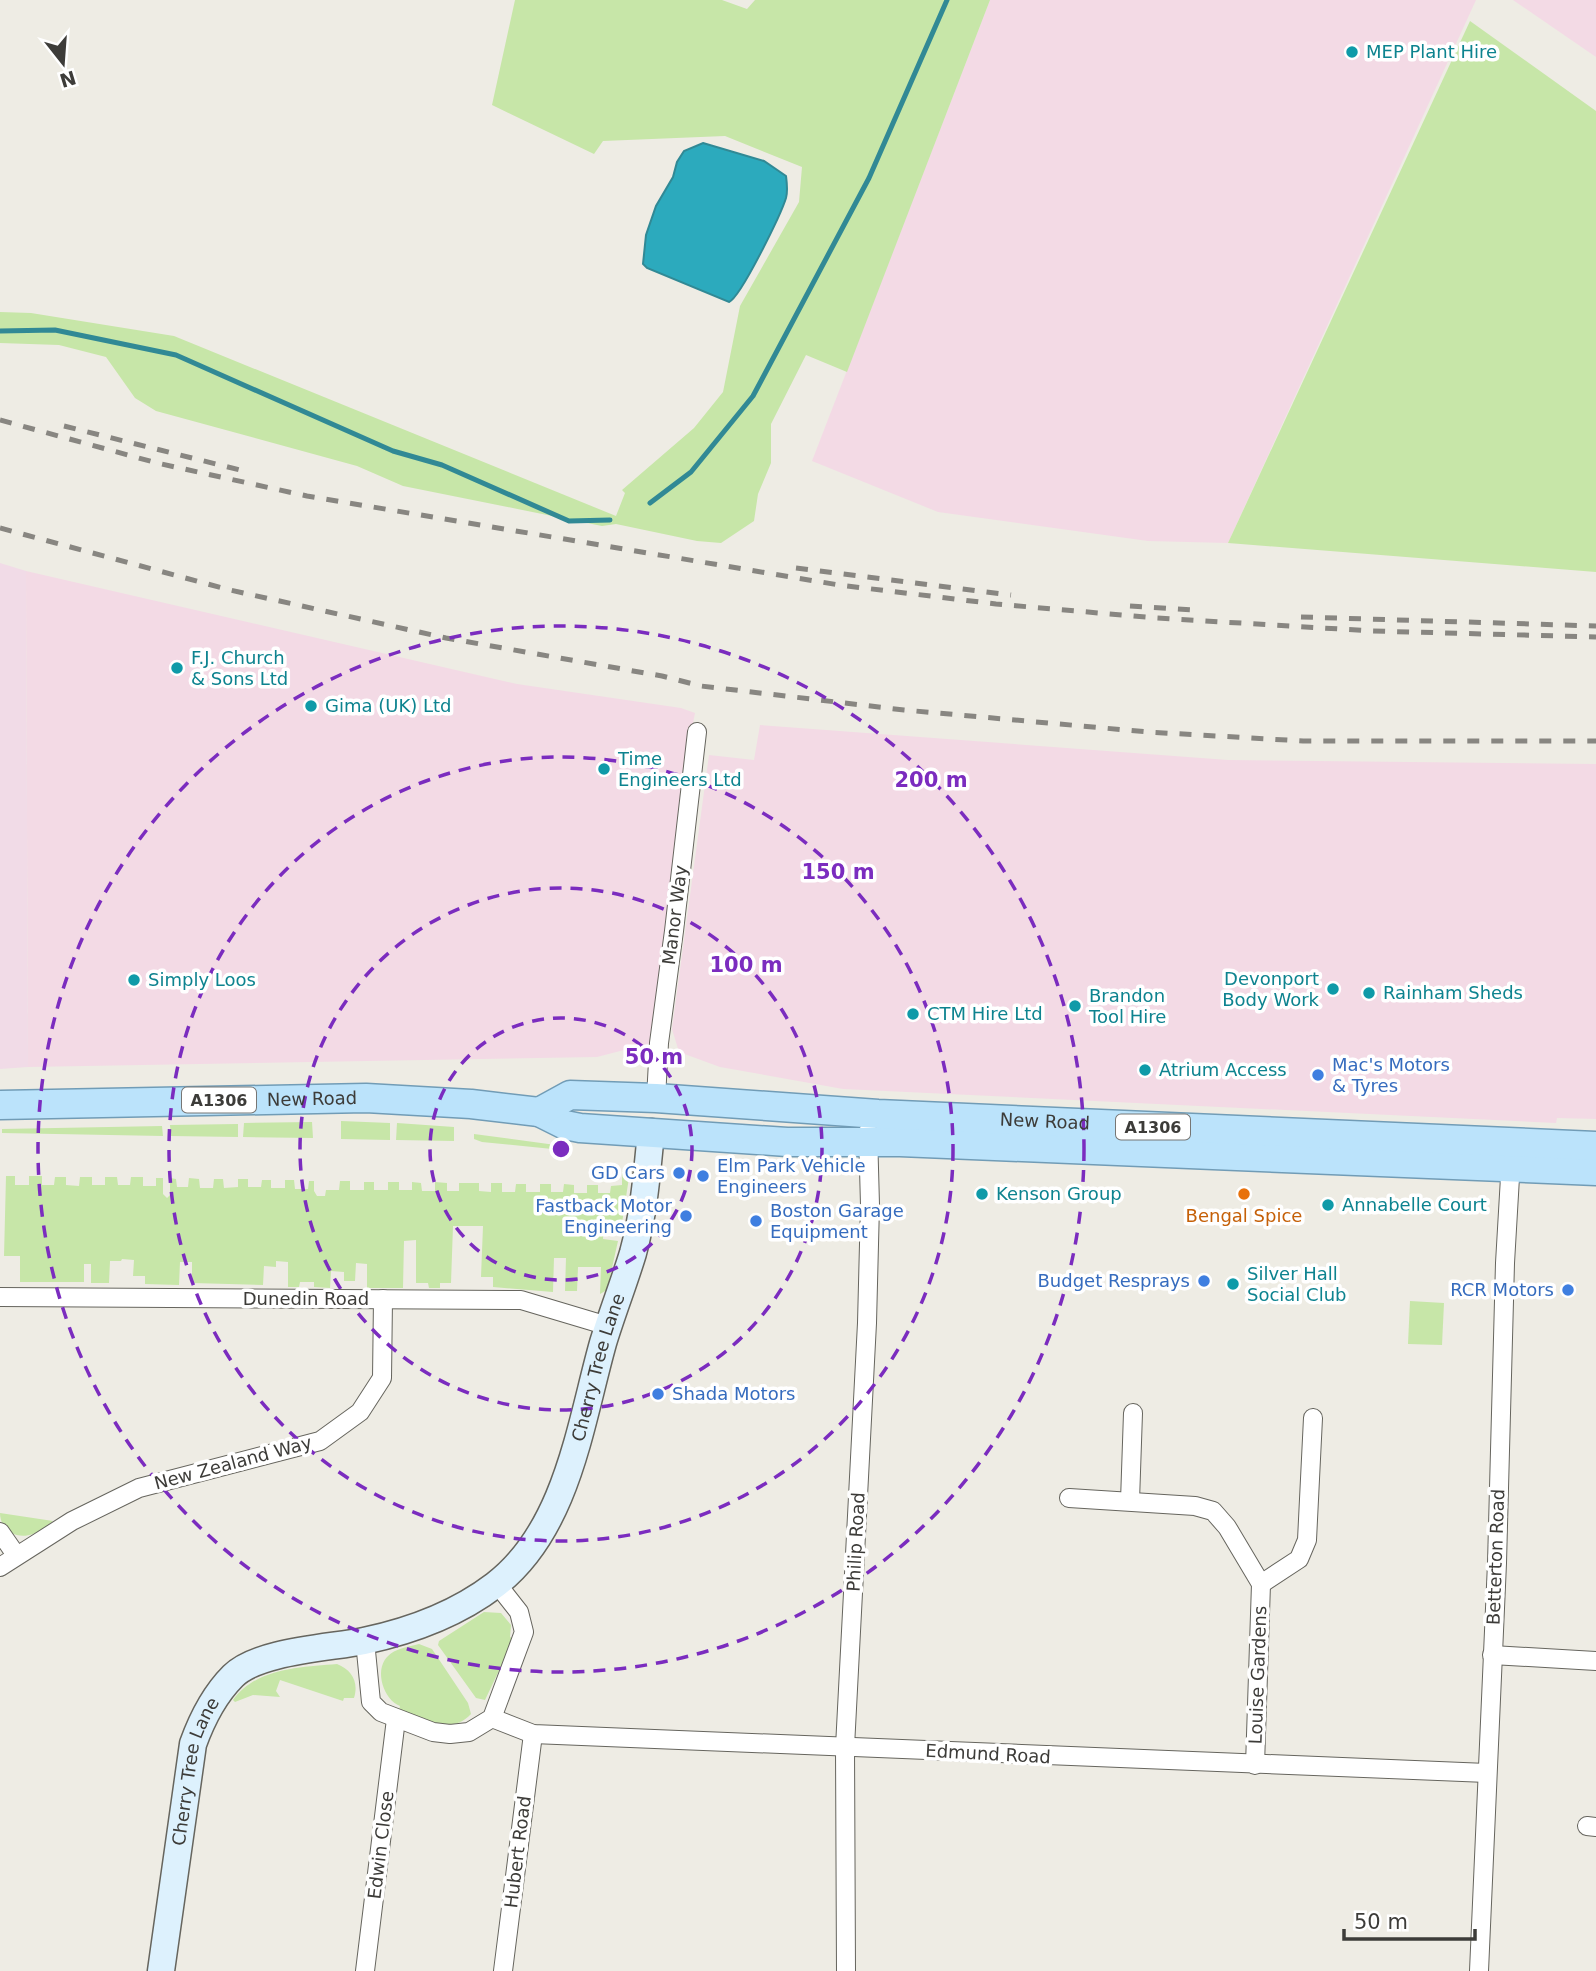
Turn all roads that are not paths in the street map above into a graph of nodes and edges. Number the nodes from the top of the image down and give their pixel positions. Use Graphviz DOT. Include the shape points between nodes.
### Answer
graph roads {
  1 [pos="697,732"];
  2 [pos="656,1098"];
  3 [pos="0,1105"];
  4 [pos="539,1112"];
  5 [pos="869,1113"];
  6 [pos="651,1132"];
  7 [pos="868,1142"];
  8 [pos="1596,1146"];
  9 [pos="1512,1155"];
  10 [pos="1596,1171"];
  11 [pos="0,1297"];
  12 [pos="383,1299"];
  13 [pos="608,1326"];
  14 [pos="1133,1413"];
  15 [pos="1313,1418"];
  16 [pos="1069,1498"];
  17 [pos="1130,1501"];
  18 [pos="0,1532"];
  19 [pos="16,1555"];
  20 [pos="0,1567"];
  21 [pos="496,1584"];
  22 [pos="1261,1584"];
  23 [pos="365,1641"];
  24 [pos="1492,1655"];
  25 [pos="1596,1661"];
  26 [pos="492,1718"];
  27 [pos="396,1719"];
  28 [pos="533,1734"];
  29 [pos="845,1747"];
  30 [pos="1255,1765"];
  31 [pos="1487,1773"];
  32 [pos="161,1971"];
  33 [pos="365,1971"];
  34 [pos="503,1971"];
  35 [pos="846,1971"];
  36 [pos="1479,1971"];
  1 -- 2 [label="street, Manor Way"];
  2 -- 4 [label="main road, New Road / A1306" via="570,1095"];
  2 -- 5 [label="main road, New Road / A1306"];
  2 -- 6 [label="main road"];
  3 -- 4 [label="main road, New Road / A1306" via="366,1098"];
  4 -- 6 [label="main road, New Road / A1306" via="565,1125"];
  5 -- 7 [label="street, Philip Road"];
  5 -- 9 [label="main road, New Road / A1306"];
  6 -- 7 [label="main road, New Road / A1306" via="787,1142"];
  6 -- 13 [label="street, Cherry Tree Lane" via="642,1215"];
  7 -- 9 [label="main road, New Road / A1306" via="1262,1156"];
  7 -- 29 [label="street, Philip Road" via="867,1323"];
  8 -- 9 [label="main road, New Road / A1306"];
  9 -- 10 [label="main road, New Road / A1306"];
  9 -- 24 [label="street, Betterton Road"];
  11 -- 12 [label="street, Dunedin Road"];
  12 -- 13 [label="street, Dunedin Road" via="521,1300"];
  12 -- 19 [label="street, New Zealand Way" via="382,1378 360,1412 320,1441 139,1488"];
  13 -- 21 [label="street, Cherry Tree Lane" via="561,1494 532,1549"];
  14 -- 17 [label="street"];
  15 -- 22 [label="street, Louise Gardens" via="1307,1539 1298,1559"];
  16 -- 17 [label="street, Louise Gardens"];
  17 -- 22 [label="street, Louise Gardens" via="1213,1511"];
  18 -- 19 [label="street"];
  19 -- 20 [label="street, New Zealand Way"];
  21 -- 23 [label="street, Cherry Tree Lane" via="420,1626"];
  21 -- 26 [label="street" via="519,1612 524,1632"];
  22 -- 30 [label="street, Louise Gardens"];
  23 -- 27 [label="street" via="371,1702"];
  23 -- 32 [label="street, Cherry Tree Lane" via="259,1660 234,1675 203,1717 193,1744"];
  24 -- 25 [label="street"];
  24 -- 31 [label="street, Betterton Road"];
  26 -- 27 [label="street" via="469,1732 450,1734"];
  26 -- 28 [label="street, Edmund Road"];
  27 -- 33 [label="street, Edwin Close"];
  28 -- 29 [label="street, Edmund Road"];
  28 -- 34 [label="street, Hubert Road"];
  29 -- 30 [label="street, Edmund Road"];
  29 -- 35 [label="street, Philip Road"];
  30 -- 31 [label="street, Edmund Road"];
  31 -- 36 [label="street, Betterton Road"];
}
